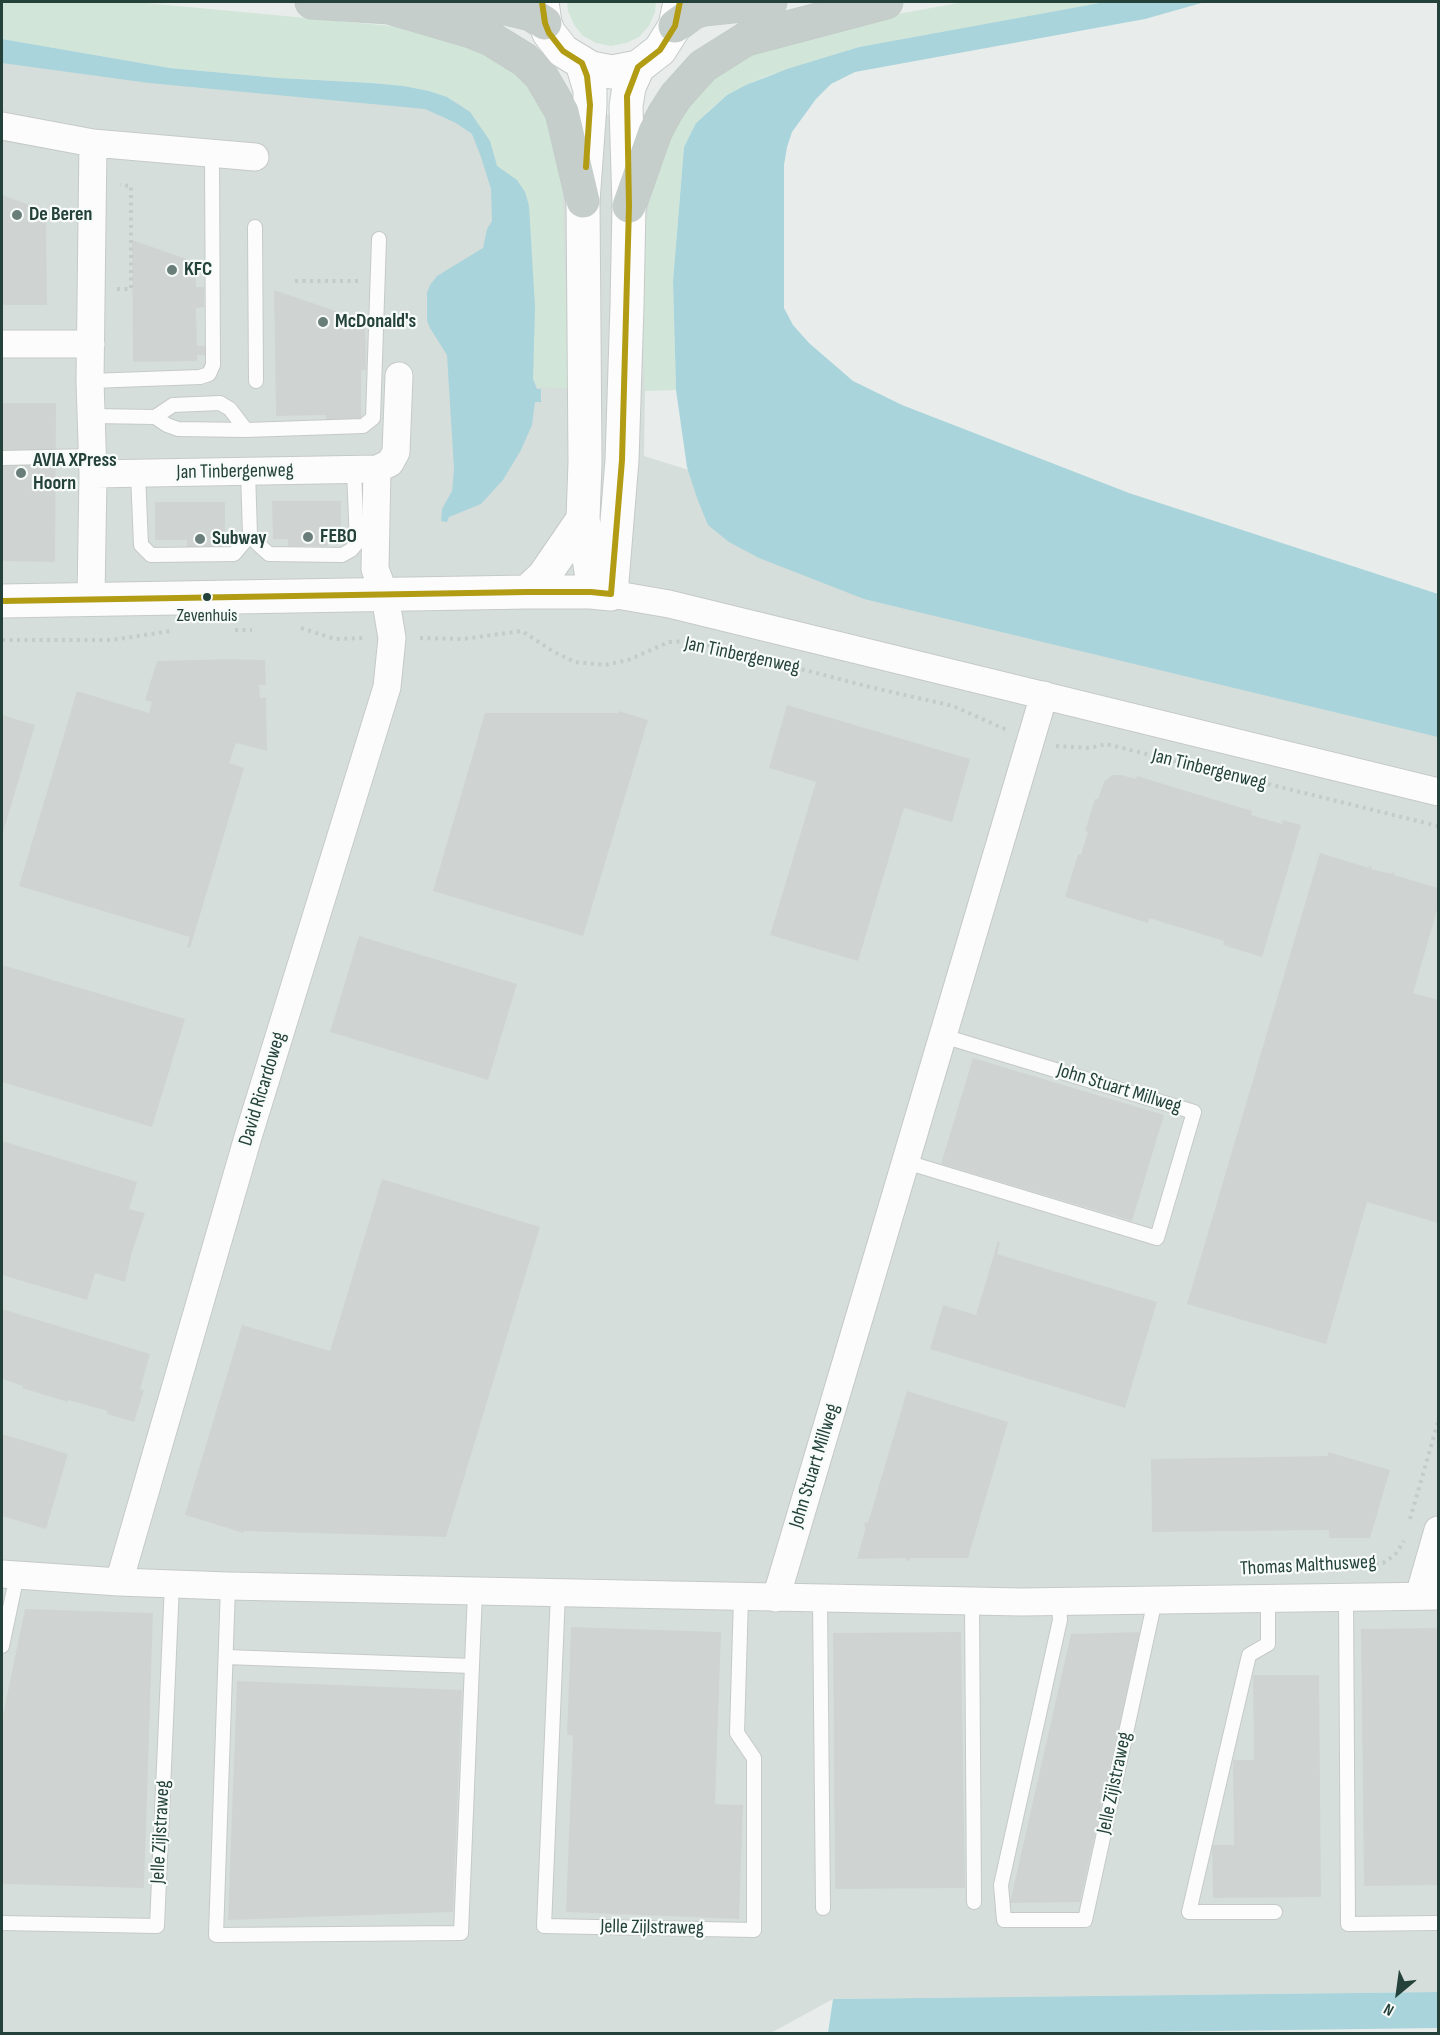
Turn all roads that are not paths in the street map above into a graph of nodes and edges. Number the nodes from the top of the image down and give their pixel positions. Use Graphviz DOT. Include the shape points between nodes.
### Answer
graph roads {
  1 [pos="312,2"];
  2 [pos="770,2"];
  3 [pos="886,2"];
  4 [pos="389,8"];
  5 [pos="544,12"];
  6 [pos="678,14"];
  7 [pos="582,63"];
  8 [pos="638,67"];
  9 [pos="2,126"];
  10 [pos="93,143"];
  11 [pos="212,154"];
  12 [pos="255,157"];
  13 [pos="583,201"];
  14 [pos="630,206"];
  15 [pos="255,227"];
  16 [pos="379,239"];
  17 [pos="2,344"];
  18 [pos="91,345"];
  19 [pos="399,376"];
  20 [pos="90,381"];
  21 [pos="256,381"];
  22 [pos="93,416"];
  23 [pos="155,417"];
  24 [pos="246,430"];
  25 [pos="2,458"];
  26 [pos="93,465"];
  27 [pos="365,470"];
  28 [pos="248,471"];
  29 [pos="138,474"];
  30 [pos="583,519"];
  31 [pos="250,535"];
  32 [pos="527,592"];
  33 [pos="601,593"];
  34 [pos="385,596"];
  35 [pos="91,599"];
  36 [pos="2,601"];
  37 [pos="1044,695"];
  38 [pos="1438,792"];
  39 [pos="943,1036"];
  40 [pos="906,1162"];
  41 [pos="1438,1530"];
  42 [pos="9,1575"];
  43 [pos="119,1582"];
  44 [pos="172,1584"];
  45 [pos="228,1586"];
  46 [pos="475,1592"];
  47 [pos="558,1593"];
  48 [pos="1429,1596"];
  49 [pos="741,1597"];
  50 [pos="1347,1597"];
  51 [pos="776,1598"];
  52 [pos="1268,1598"];
  53 [pos="820,1599"];
  54 [pos="1155,1600"];
  55 [pos="972,1601"];
  56 [pos="1059,1602"];
  57 [pos="2,1646"];
  58 [pos="226,1657"];
  59 [pos="472,1666"];
  60 [pos="974,1902"];
  61 [pos="823,1908"];
  62 [pos="1275,1912"];
  63 [pos="2,1923"];
  64 [pos="1438,1923"];
  1 -- 4 [label="highway"];
  2 -- 6 [label="highway" via="704,9 684,18"];
  3 -- 14 [label="highway" via="746,39 703,66 664,113"];
  4 -- 5 [label="highway" via="506,8 531,14"];
  4 -- 13 [label="highway" via="471,31 525,60 541,76 562,112"];
  5 -- 7 [label="street" via="549,33 563,51"];
  6 -- 8 [label="street" via="660,50"];
  7 -- 8 [label="street" via="612,72"];
  7 -- 13 [label="street" via="590,90"];
  8 -- 14 [label="street" via="626,106"];
  9 -- 10 [label="street"];
  10 -- 11 [label="street"];
  10 -- 18 [label="street"];
  11 -- 12 [label="street"];
  11 -- 20 [label="lane" via="213,365 208,374 200,377"];
  13 -- 30 [label="street"];
  14 -- 33 [label="street" via="622,460"];
  15 -- 21 [label="lane"];
  16 -- 24 [label="lane" via="373,418 363,426 346,428"];
  17 -- 18 [label="street"];
  18 -- 20 [label="street"];
  19 -- 27 [label="street" via="396,452 390,463"];
  20 -- 22 [label="street"];
  22 -- 23 [label="lane"];
  22 -- 26 [label="street"];
  23 -- 24 [label="lane" via="178,429"];
  23 -- 24 [label="lane" via="173,405 220,403 230,409"];
  25 -- 26 [label="lane"];
  26 -- 29 [label="street, Jan Tinbergenweg"];
  26 -- 35 [label="street"];
  27 -- 28 [label="street, Jan Tinbergenweg"];
  27 -- 31 [label="lane" via="357,543 351,550 342,555 269,554"];
  27 -- 34 [label="street" via="375,569"];
  28 -- 29 [label="street, Jan Tinbergenweg"];
  28 -- 31 [label="lane"];
  29 -- 31 [label="lane" via="141,546 151,555 234,554"];
  30 -- 32 [label="street" via="544,576"];
  30 -- 33 [label="street" via="592,578"];
  32 -- 33 [label="street, Jan Tinbergenweg"];
  32 -- 34 [label="street, Jan Tinbergenweg"];
  33 -- 37 [label="street, Jan Tinbergenweg" via="669,604"];
  34 -- 35 [label="street, Jan Tinbergenweg"];
  34 -- 43 [label="street, David Ricardoweg" via="392,638 387,687 248,1137"];
  35 -- 36 [label="street, Jan Tinbergenweg"];
  37 -- 38 [label="street, Jan Tinbergenweg"];
  37 -- 39 [label="street, John Stuart Millweg"];
  39 -- 40 [label="street, John Stuart Millweg"];
  39 -- 40 [label="lane, John Stuart Millweg" via="1194,1112 1156,1238"];
  40 -- 51 [label="street, John Stuart Millweg"];
  41 -- 48 [label="street"];
  42 -- 43 [label="street"];
  42 -- 57 [label="lane"];
  43 -- 44 [label="street"];
  44 -- 45 [label="street"];
  44 -- 63 [label="lane, Jelle Zijlstraweg" via="157,1926"];
  45 -- 46 [label="street"];
  45 -- 58 [label="lane"];
  46 -- 47 [label="street"];
  46 -- 59 [label="lane"];
  47 -- 49 [label="street"];
  47 -- 49 [label="lane, Jelle Zijlstraweg" via="544,1926 754,1930 754,1758 737,1733"];
  48 -- 50 [label="street"];
  49 -- 51 [label="street"];
  50 -- 52 [label="street"];
  50 -- 64 [label="lane" via="1348,1924"];
  51 -- 53 [label="street"];
  52 -- 54 [label="street"];
  52 -- 62 [label="lane" via="1268,1644 1249,1656 1189,1912"];
  53 -- 55 [label="street"];
  53 -- 61 [label="lane"];
  54 -- 56 [label="street"];
  54 -- 56 [label="lane, Jelle Zijlstraweg" via="1085,1920 1004,1920 1001,1885 1060,1620"];
  55 -- 56 [label="street"];
  55 -- 60 [label="lane"];
  58 -- 59 [label="lane"];
  58 -- 59 [label="lane" via="216,1935 461,1933"];
}
